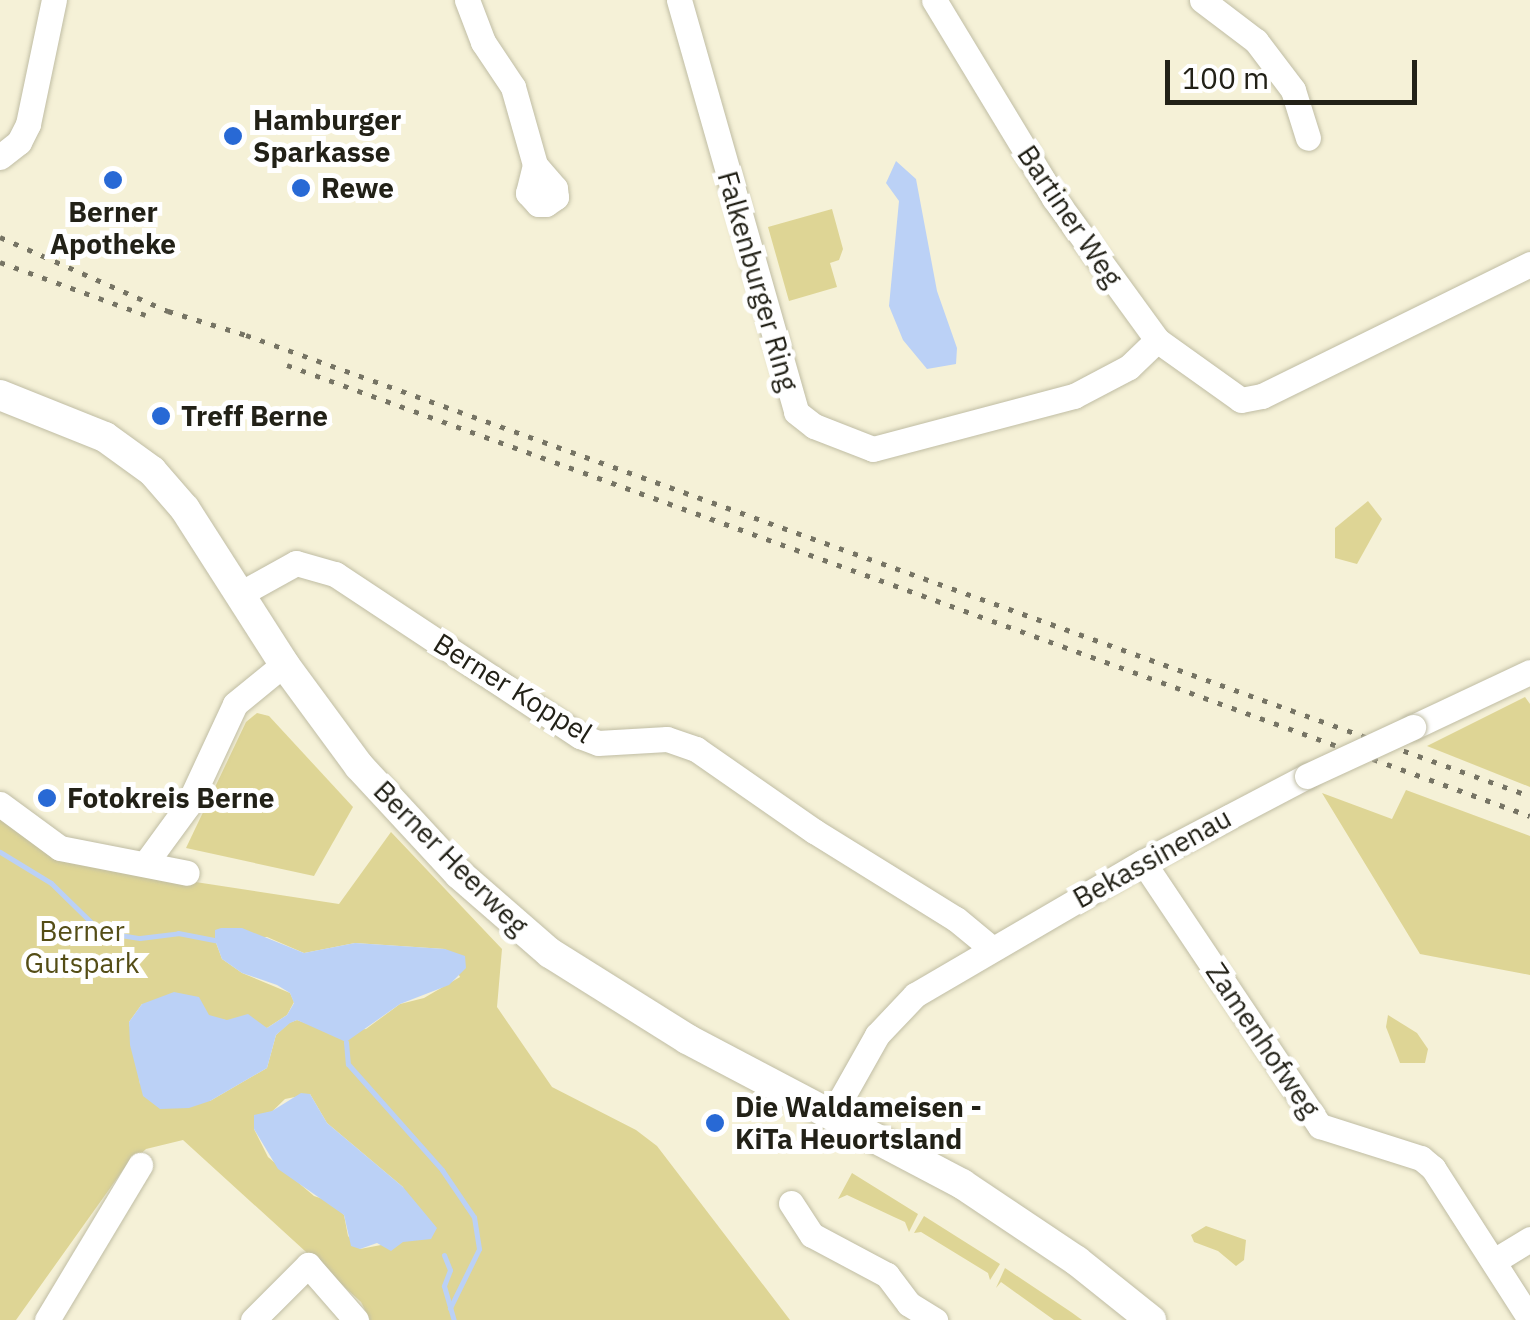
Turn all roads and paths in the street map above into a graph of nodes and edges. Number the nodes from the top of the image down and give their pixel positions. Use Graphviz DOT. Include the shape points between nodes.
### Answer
graph roads {
  1 [pos="54,0"];
  2 [pos="467,0"];
  3 [pos="680,0"];
  4 [pos="1202,0"];
  5 [pos="942,2"];
  6 [pos="1308,138"];
  7 [pos="6,154"];
  8 [pos="535,165"];
  9 [pos="1530,264"];
  10 [pos="1157,340"];
  11 [pos="0,395"];
  12 [pos="240,594"];
  13 [pos="284,664"];
  14 [pos="1530,672"];
  15 [pos="0,804"];
  16 [pos="1143,862"];
  17 [pos="145,864"];
  18 [pos="187,872"];
  19 [pos="991,948"];
  20 [pos="832,1116"];
  21 [pos="140,1164"];
  22 [pos="792,1203"];
  23 [pos="1530,1240"];
  24 [pos="1494,1261"];
  25 [pos="1530,1319"];
  26 [pos="47,1320"];
  27 [pos="253,1320"];
  28 [pos="356,1320"];
  29 [pos="935,1320"];
  30 [pos="1151,1320"];
  1 -- 7 [label="street" via="28,124"];
  2 -- 8 [label="street" via="483,42 514,87"];
  3 -- 10 [label="street, Falkenburger Ring" via="796,412 814,426 873,450 1074,396 1129,368"];
  4 -- 6 [label="street" via="1256,41 1293,90"];
  5 -- 10 [label="street, Bartiner Weg" via="1054,198"];
  9 -- 10 [label="street, Bartiner Weg" via="1262,396 1241,400"];
  11 -- 12 [label="main road, Berner Heerweg" via="105,437 134,456 185,509"];
  12 -- 13 [label="main road, Berner Heerweg"];
  12 -- 19 [label="street, Berner Koppel" via="284,566 315,564 580,736 598,743 667,739 696,748"];
  13 -- 17 [label="street" via="235,704 188,805"];
  13 -- 20 [label="main road, Berner Heerweg" via="372,780 498,911 627,1005"];
  14 -- 16 [label="street, Bekassinenau, bridge"];
  15 -- 17 [label="street" via="60,848"];
  16 -- 19 [label="street, Bekassinenau"];
  16 -- 24 [label="street, Zamenhofweg" via="1320,1126 1421,1158"];
  17 -- 18 [label="street"];
  19 -- 20 [label="street, Bekassinenau" via="902,1005 866,1051"];
  20 -- 30 [label="main road, Berner Heerweg" via="992,1204"];
  21 -- 26 [label="street"];
  22 -- 29 [label="street" via="812,1235 887,1274 909,1304"];
  23 -- 24 [label="street"];
  24 -- 25 [label="street, Zamenhofweg"];
  27 -- 28 [label="street" via="308,1266"];
}
